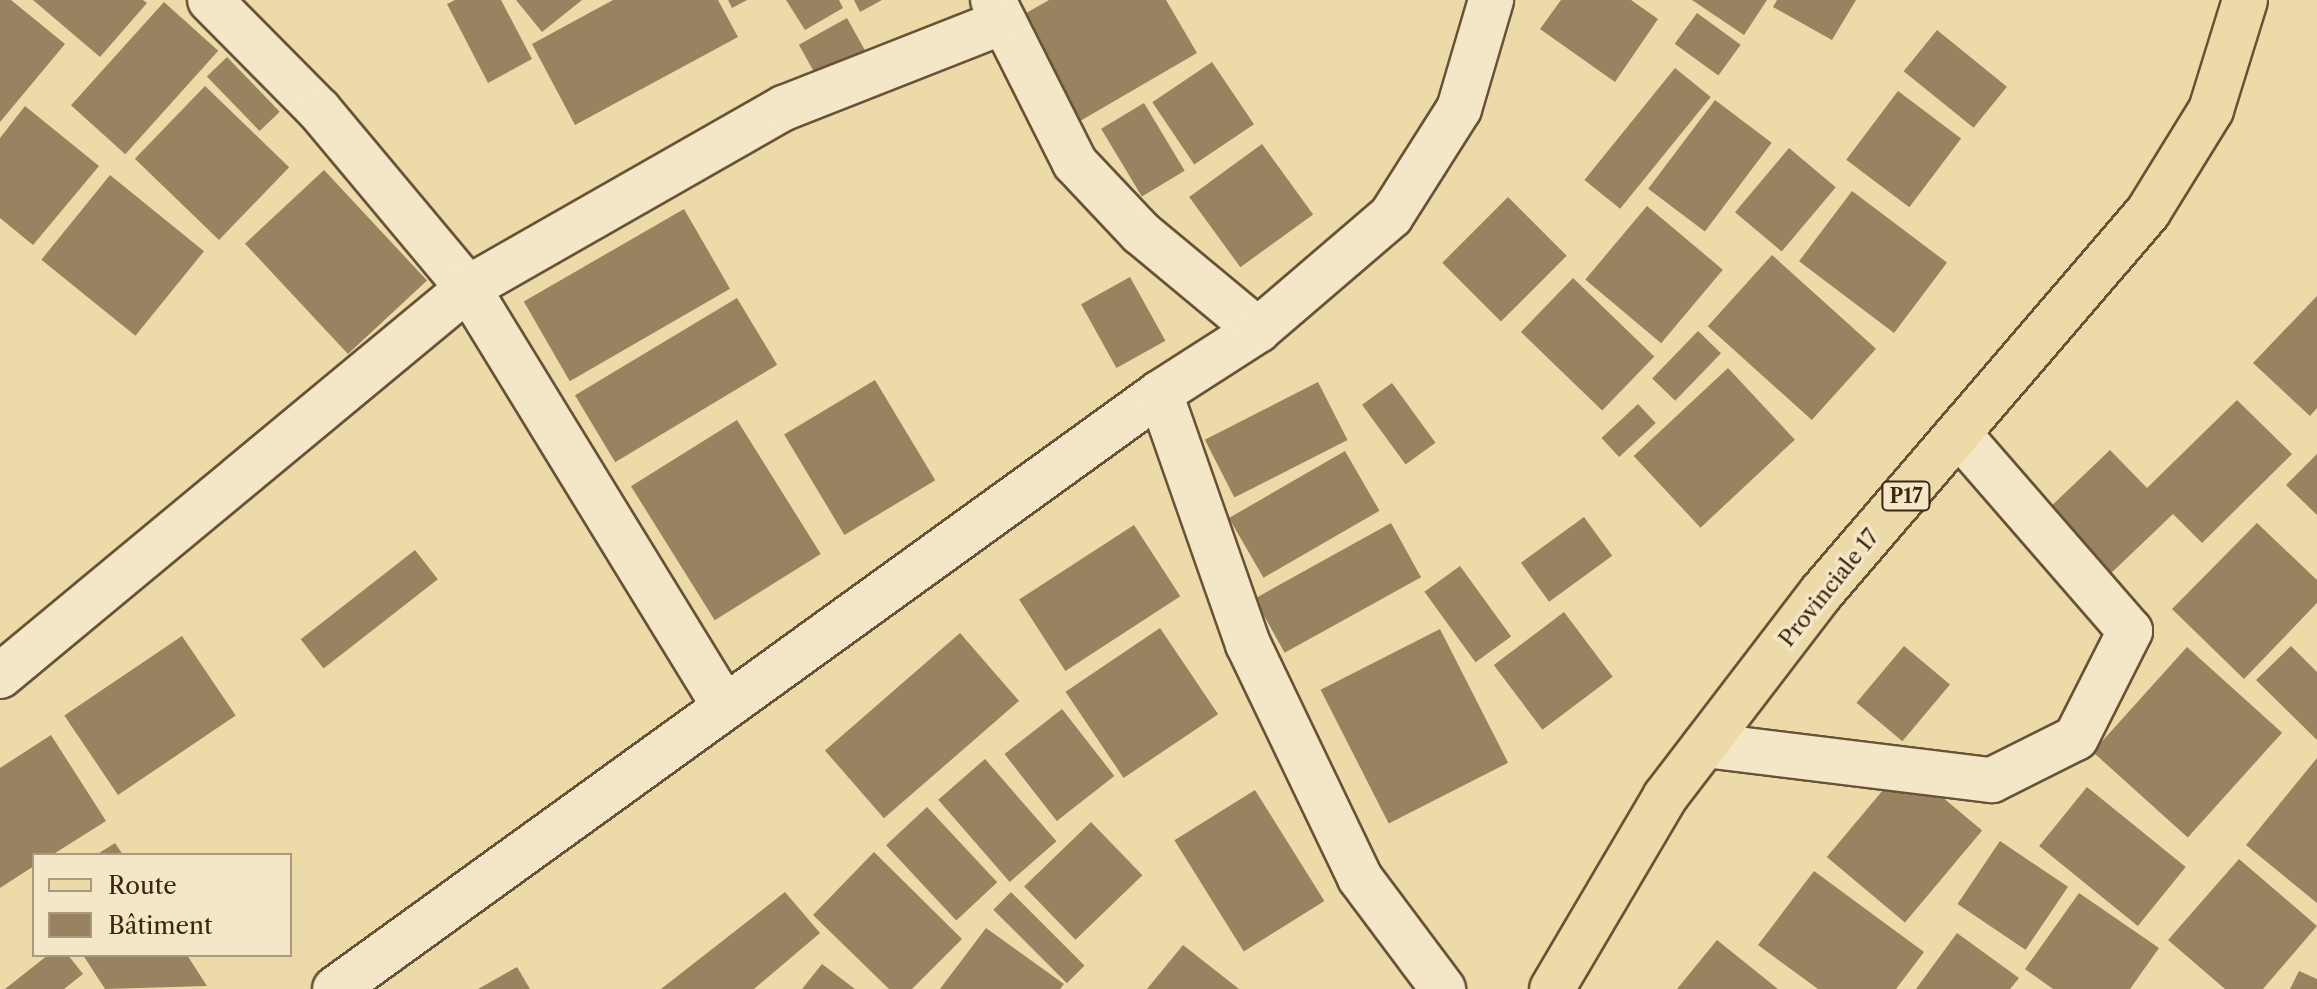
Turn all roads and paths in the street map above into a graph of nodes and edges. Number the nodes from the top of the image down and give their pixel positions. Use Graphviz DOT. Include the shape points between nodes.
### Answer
graph roads {
  1 [pos="210,0"];
  2 [pos="1491,0"];
  3 [pos="2245,0"];
  4 [pos="998,11"];
  5 [pos="468,288"];
  6 [pos="1258,330"];
  7 [pos="1160,393"];
  8 [pos="1959,434"];
  9 [pos="0,676"];
  10 [pos="723,704"];
  11 [pos="1705,745"];
  12 [pos="335,989"];
  13 [pos="1443,989"];
  14 [pos="1552,989"];
  1 -- 5 [label="street" via="319,110"];
  2 -- 6 [label="street" via="1459,109 1391,216"];
  3 -- 8 [label="main road, Provinciale 17 / P17" via="2211,110 2148,212"];
  4 -- 5 [label="street" via="784,108"];
  4 -- 6 [label="street" via="1075,163 1141,233"];
  5 -- 9 [label="street"];
  5 -- 10 [label="street"];
  6 -- 7 [label="street"];
  7 -- 10 [label="street"];
  7 -- 13 [label="street" via="1248,644 1360,878"];
  8 -- 11 [label="main road, Provinciale 17 / P17" via="1821,593"];
  8 -- 11 [label="street" via="2130,631 2076,738 1992,780"];
  10 -- 12 [label="street"];
  11 -- 14 [label="main road, Provinciale 17 / P17" via="1665,797"];
}
